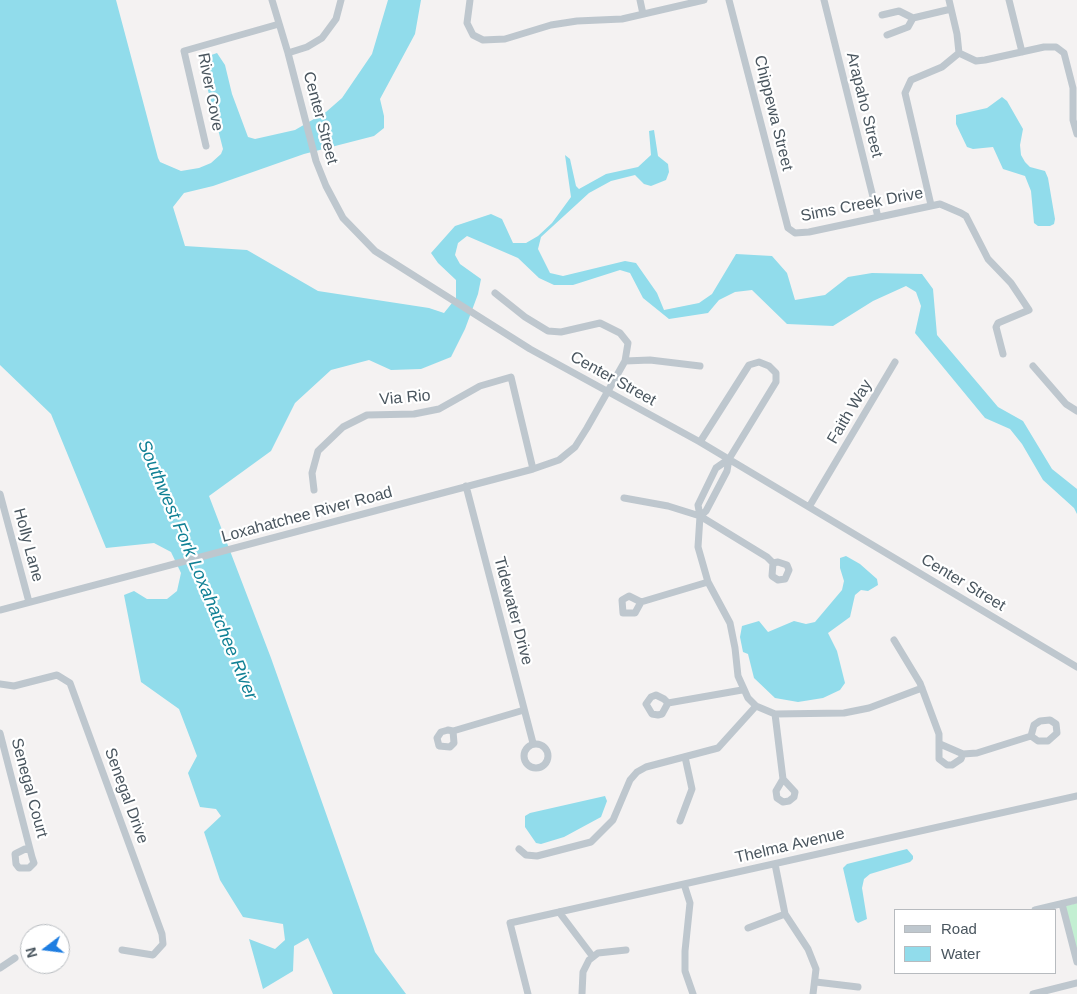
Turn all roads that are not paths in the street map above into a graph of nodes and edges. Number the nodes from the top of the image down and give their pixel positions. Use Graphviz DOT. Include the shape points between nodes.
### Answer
graph roads {
  1 [pos="272,0"];
  2 [pos="341,0"];
  3 [pos="470,0"];
  4 [pos="640,0"];
  5 [pos="704,0"];
  6 [pos="730,0"];
  7 [pos="824,0"];
  8 [pos="949,0"];
  9 [pos="1009,0"];
  10 [pos="951,9"];
  11 [pos="643,14"];
  12 [pos="882,15"];
  13 [pos="913,18"];
  14 [pos="279,24"];
  15 [pos="887,35"];
  16 [pos="1022,52"];
  17 [pos="288,53"];
  18 [pos="959,53"];
  19 [pos="1077,134"];
  20 [pos="206,146"];
  21 [pos="931,205"];
  22 [pos="878,217"];
  23 [pos="792,230"];
  24 [pos="495,293"];
  25 [pos="1003,354"];
  26 [pos="625,361"];
  27 [pos="895,362"];
  28 [pos="700,366"];
  29 [pos="1033,366"];
  30 [pos="608,392"];
  31 [pos="1077,411"];
  32 [pos="700,442"];
  33 [pos="729,459"];
  34 [pos="533,469"];
  35 [pos="466,486"];
  36 [pos="314,490"];
  37 [pos="0,494"];
  38 [pos="624,498"];
  39 [pos="809,506"];
  40 [pos="700,516"];
  41 [pos="773,563"];
  42 [pos="708,582"];
  43 [pos="29,602"];
  44 [pos="641,602"];
  45 [pos="0,610"];
  46 [pos="894,640"];
  47 [pos="1077,667"];
  48 [pos="0,684"];
  49 [pos="922,688"];
  50 [pos="742,690"];
  51 [pos="668,703"];
  52 [pos="756,706"];
  53 [pos="524,710"];
  54 [pos="775,714"];
  55 [pos="453,730"];
  56 [pos="0,733"];
  57 [pos="1031,736"];
  58 [pos="533,743"];
  59 [pos="940,744"];
  60 [pos="963,754"];
  61 [pos="685,757"];
  62 [pos="783,779"];
  63 [pos="1077,796"];
  64 [pos="680,821"];
  65 [pos="519,849"];
  66 [pos="30,850"];
  67 [pos="775,864"];
  68 [pos="684,884"];
  69 [pos="1077,900"];
  70 [pos="1062,904"];
  71 [pos="1040,909"];
  72 [pos="559,912"];
  73 [pos="785,914"];
  74 [pos="748,928"];
  75 [pos="122,950"];
  76 [pos="626,950"];
  77 [pos="593,957"];
  78 [pos="15,958"];
  79 [pos="1077,962"];
  80 [pos="0,968"];
  81 [pos="816,982"];
  82 [pos="1077,983"];
  83 [pos="858,987"];
  84 [pos="528,994"];
  85 [pos="582,994"];
  86 [pos="693,994"];
  87 [pos="813,994"];
  88 [pos="1033,994"];
  1 -- 14 [label="street, Center Street"];
  2 -- 17 [label="street" via="336,19 322,38"];
  3 -- 11 [label="street" via="467,23 473,35 483,40 504,39 550,25"];
  4 -- 11 [label="street"];
  5 -- 11 [label="street"];
  6 -- 23 [label="street, Chippewa Street" via="785,222"];
  7 -- 22 [label="street, Arapaho Street"];
  8 -- 10 [label="street"];
  9 -- 16 [label="street"];
  10 -- 13 [label="street"];
  10 -- 18 [label="street"];
  12 -- 13 [label="street" via="899,11"];
  13 -- 15 [label="street" via="908,27"];
  14 -- 17 [label="street, Center Street"];
  14 -- 20 [label="street, River Cove" via="184,51"];
  16 -- 18 [label="street" via="976,61"];
  16 -- 19 [label="street" via="1050,46 1064,53 1073,88 1073,120"];
  17 -- 30 [label="street, Center Street" via="314,154 343,218 375,250 530,349"];
  18 -- 21 [label="street" via="942,67 911,80 905,93"];
  21 -- 22 [label="street, Sims Creek Drive"];
  21 -- 25 [label="street, Sims Creek Drive" via="947,206 966,216 988,259 1029,310 998,323 996,327"];
  22 -- 23 [label="street, Sims Creek Drive" via="809,232 795,233"];
  24 -- 26 [label="street" via="548,331 561,332 600,323 620,333 628,343"];
  26 -- 28 [label="street" via="650,360"];
  26 -- 30 [label="street, Loxahatchee River Road"];
  27 -- 39 [label="street, Faith Way"];
  29 -- 31 [label="street" via="1066,404"];
  30 -- 32 [label="street, Center Street"];
  30 -- 34 [label="street, Loxahatchee River Road" via="575,447 559,460"];
  32 -- 33 [label="street, Center Street"];
  32 -- 33 [label="street" via="749,366 760,362 769,366 776,372 776,382"];
  33 -- 39 [label="street, Center Street"];
  33 -- 40 [label="street" via="727,471 706,511"];
  33 -- 40 [label="street" via="716,468 707,483 698,506"];
  34 -- 35 [label="street, Loxahatchee River Road"];
  34 -- 36 [label="street, Via Rio" via="511,377 480,386 439,409 414,414 367,415 343,427 318,451 312,473"];
  35 -- 43 [label="street, Loxahatchee River Road"];
  35 -- 53 [label="street, Tidewater Drive"];
  37 -- 43 [label="street, Holly Lane"];
  38 -- 40 [label="street"];
  39 -- 47 [label="street, Center Street"];
  40 -- 41 [label="street"];
  40 -- 42 [label="street" via="698,547"];
  42 -- 44 [label="street"];
  42 -- 50 [label="street" via="730,623"];
  43 -- 45 [label="street, Loxahatchee River Road"];
  46 -- 49 [label="street"];
  48 -- 75 [label="street, Senegal Drive" via="14,686 57,675 70,683 163,939 160,949 153,955"];
  49 -- 54 [label="street" via="860,711"];
  49 -- 59 [label="street"];
  50 -- 51 [label="street"];
  50 -- 52 [label="street"];
  52 -- 54 [label="street"];
  52 -- 61 [label="street" via="718,748"];
  53 -- 55 [label="street"];
  53 -- 58 [label="street, Tidewater Drive"];
  54 -- 62 [label="street"];
  56 -- 66 [label="street, Senegal Court"];
  57 -- 60 [label="street" via="977,753"];
  59 -- 60 [label="street"];
  59 -- 60 [label="street" via="939,758 947,764 957,763"];
  61 -- 64 [label="street" via="692,789"];
  61 -- 65 [label="street" via="637,772 630,780 613,820 591,842 537,856 526,855"];
  63 -- 67 [label="street, Thelma Avenue"];
  67 -- 68 [label="street, Thelma Avenue"];
  67 -- 73 [label="street"];
  68 -- 72 [label="street, Thelma Avenue"];
  68 -- 86 [label="street" via="690,903 685,971"];
  69 -- 70 [label="street"];
  70 -- 71 [label="street"];
  70 -- 79 [label="street"];
  72 -- 77 [label="street"];
  72 -- 84 [label="street, Thelma Avenue" via="510,923"];
  73 -- 74 [label="street"];
  73 -- 81 [label="street" via="808,949 816,969"];
  76 -- 77 [label="street" via="598,953"];
  77 -- 85 [label="street" via="584,972"];
  78 -- 80 [label="street"];
  81 -- 83 [label="street"];
  81 -- 87 [label="street"];
  82 -- 88 [label="street"];
}
